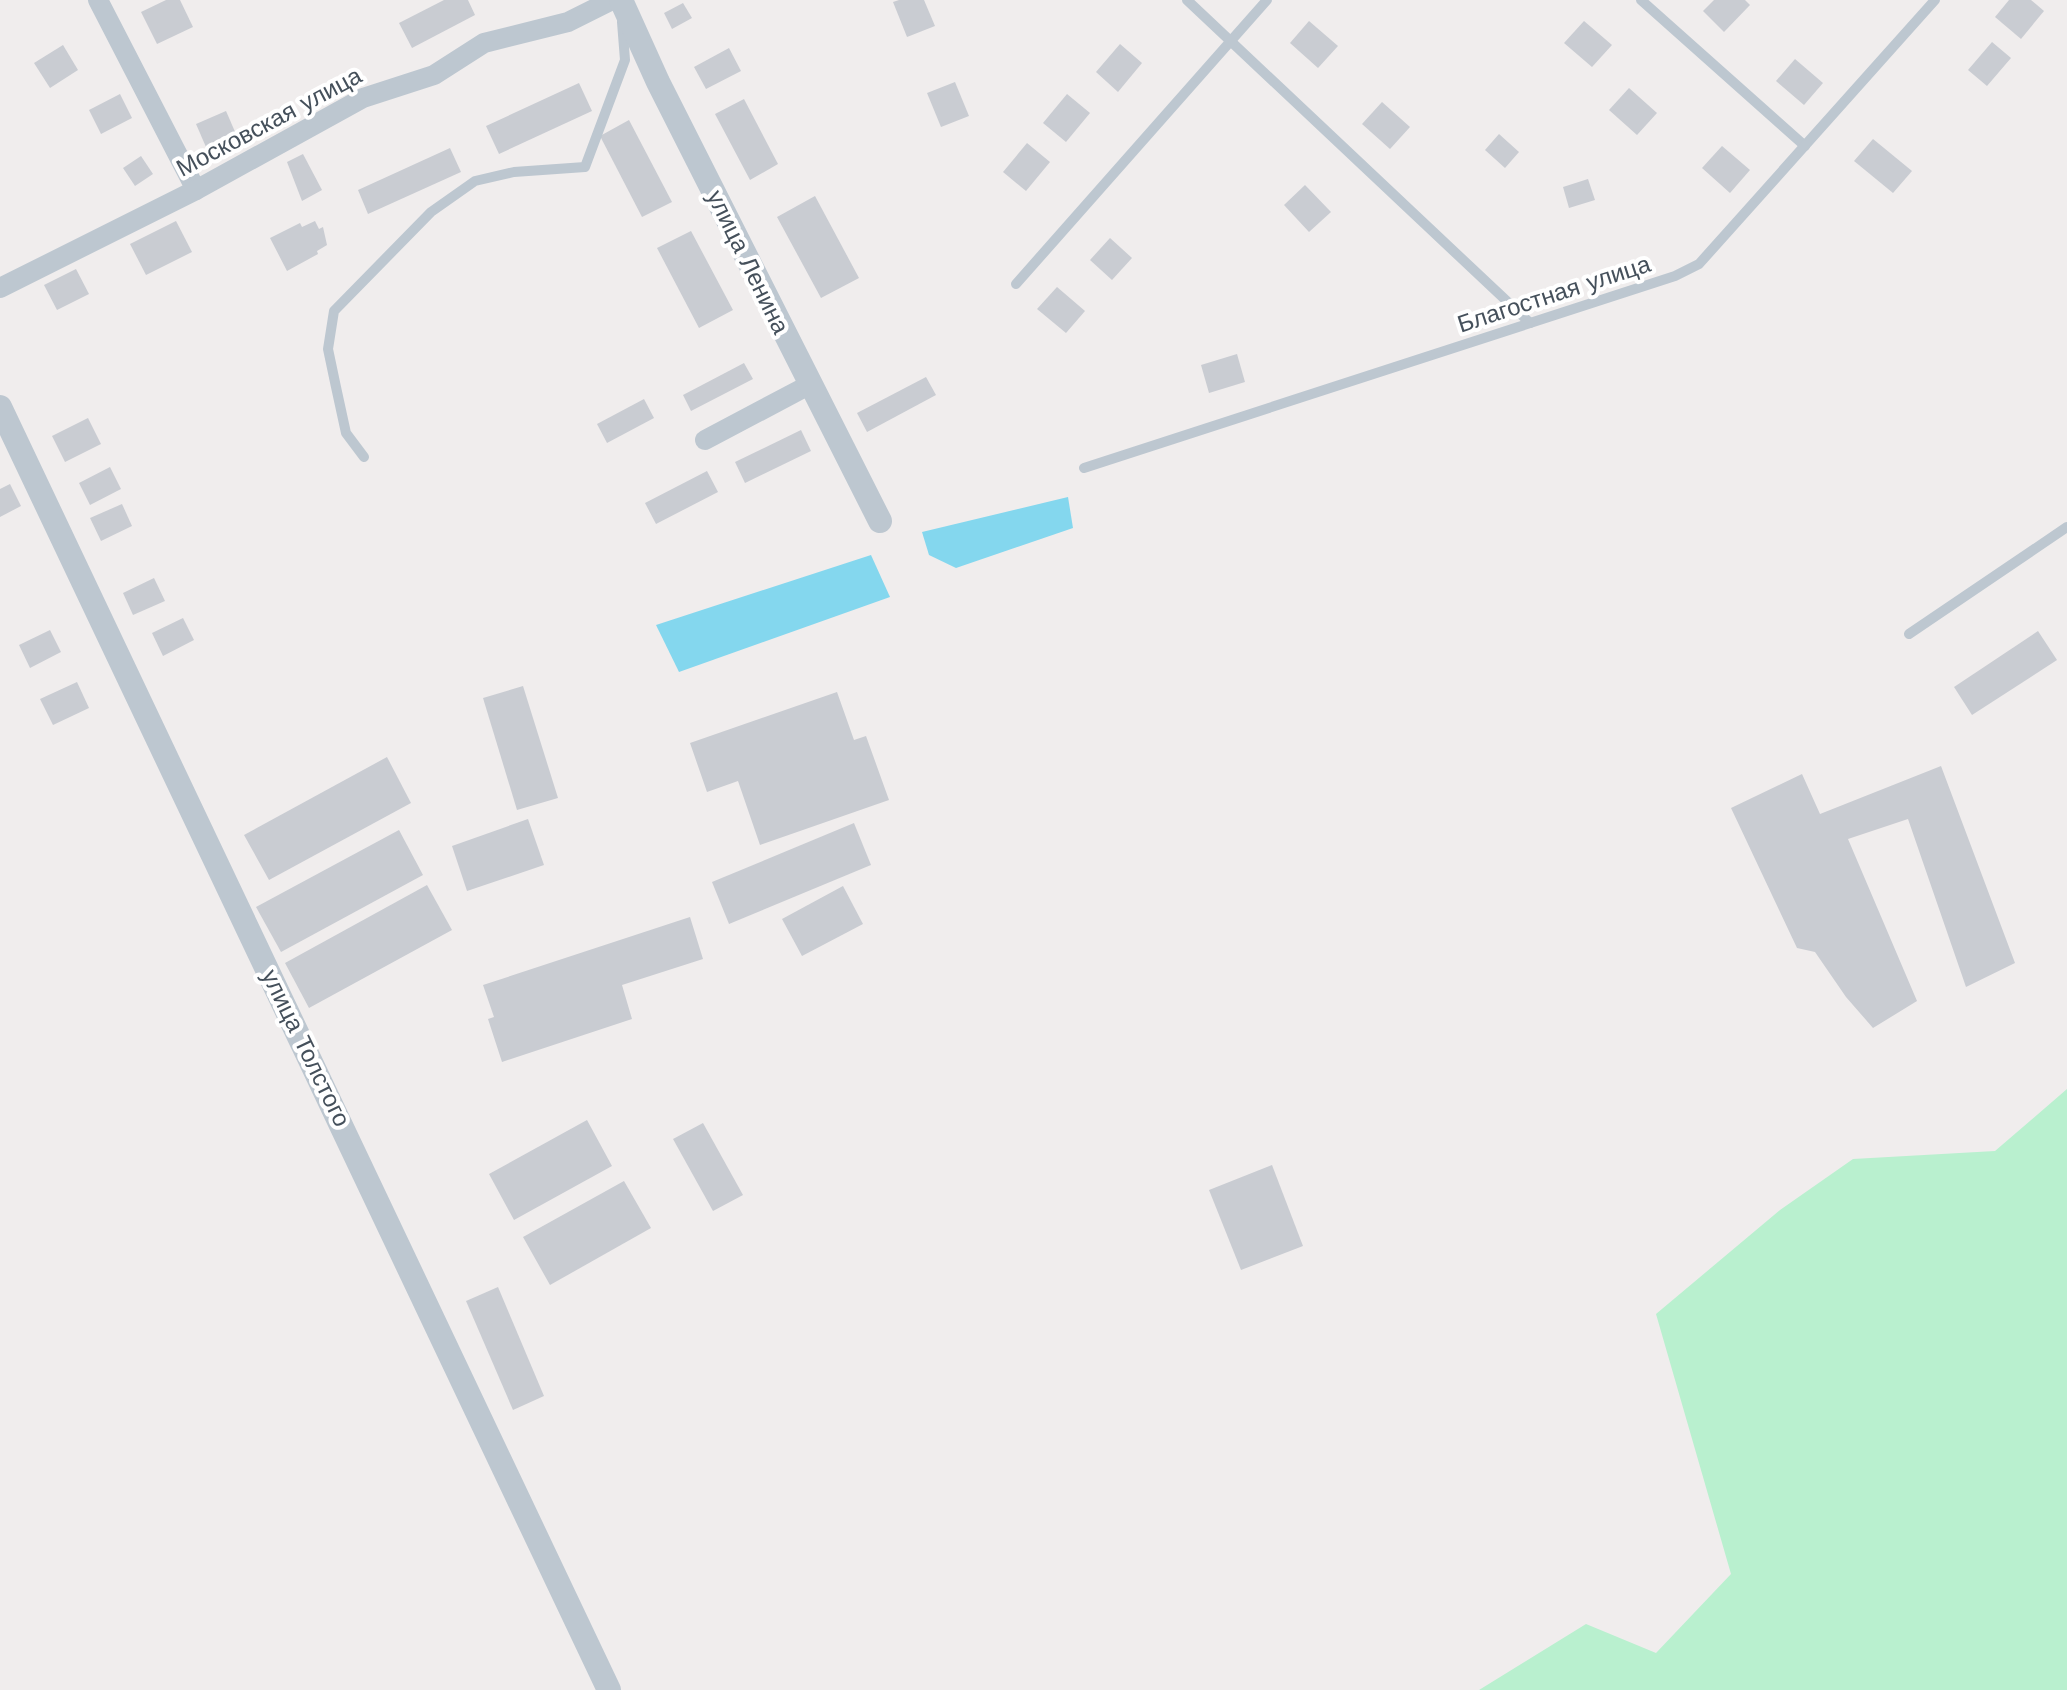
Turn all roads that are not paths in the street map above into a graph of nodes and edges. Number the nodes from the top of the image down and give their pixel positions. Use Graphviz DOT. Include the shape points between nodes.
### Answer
graph roads {
  1 [pos="98,0"];
  2 [pos="612,0"];
  3 [pos="621,0"];
  4 [pos="1187,0"];
  5 [pos="1267,0"];
  6 [pos="1641,0"];
  7 [pos="1935,0"];
  8 [pos="1232,40"];
  9 [pos="1805,146"];
  10 [pos="196,190"];
  11 [pos="1016,284"];
  12 [pos="0,288"];
  13 [pos="1530,323"];
  14 [pos="809,385"];
  15 [pos="0,407"];
  16 [pos="705,440"];
  17 [pos="364,457"];
  18 [pos="1084,468"];
  19 [pos="880,521"];
  20 [pos="2067,527"];
  21 [pos="1909,634"];
  22 [pos="609,1690"];
  1 -- 10 [label="street"];
  2 -- 10 [label="street, Московская улица" via="568,22 484,43 434,75 363,98"];
  3 -- 14 [label="street, улица Ленина"];
  3 -- 17 [label="lane" via="625,60 585,167 514,172 475,181 431,212 334,311 328,349 346,433"];
  4 -- 8 [label="lane"];
  5 -- 8 [label="lane"];
  6 -- 9 [label="lane"];
  7 -- 9 [label="lane, Благостная улица"];
  8 -- 11 [label="lane"];
  8 -- 13 [label="lane"];
  9 -- 13 [label="lane, Благостная улица" via="1699,264"];
  10 -- 12 [label="street, Московская улица"];
  13 -- 18 [label="lane, Благостная улица"];
  14 -- 16 [label="street"];
  14 -- 19 [label="street, улица Ленина"];
  15 -- 22 [label="street, улица Толстого"];
  20 -- 21 [label="lane"];
}
